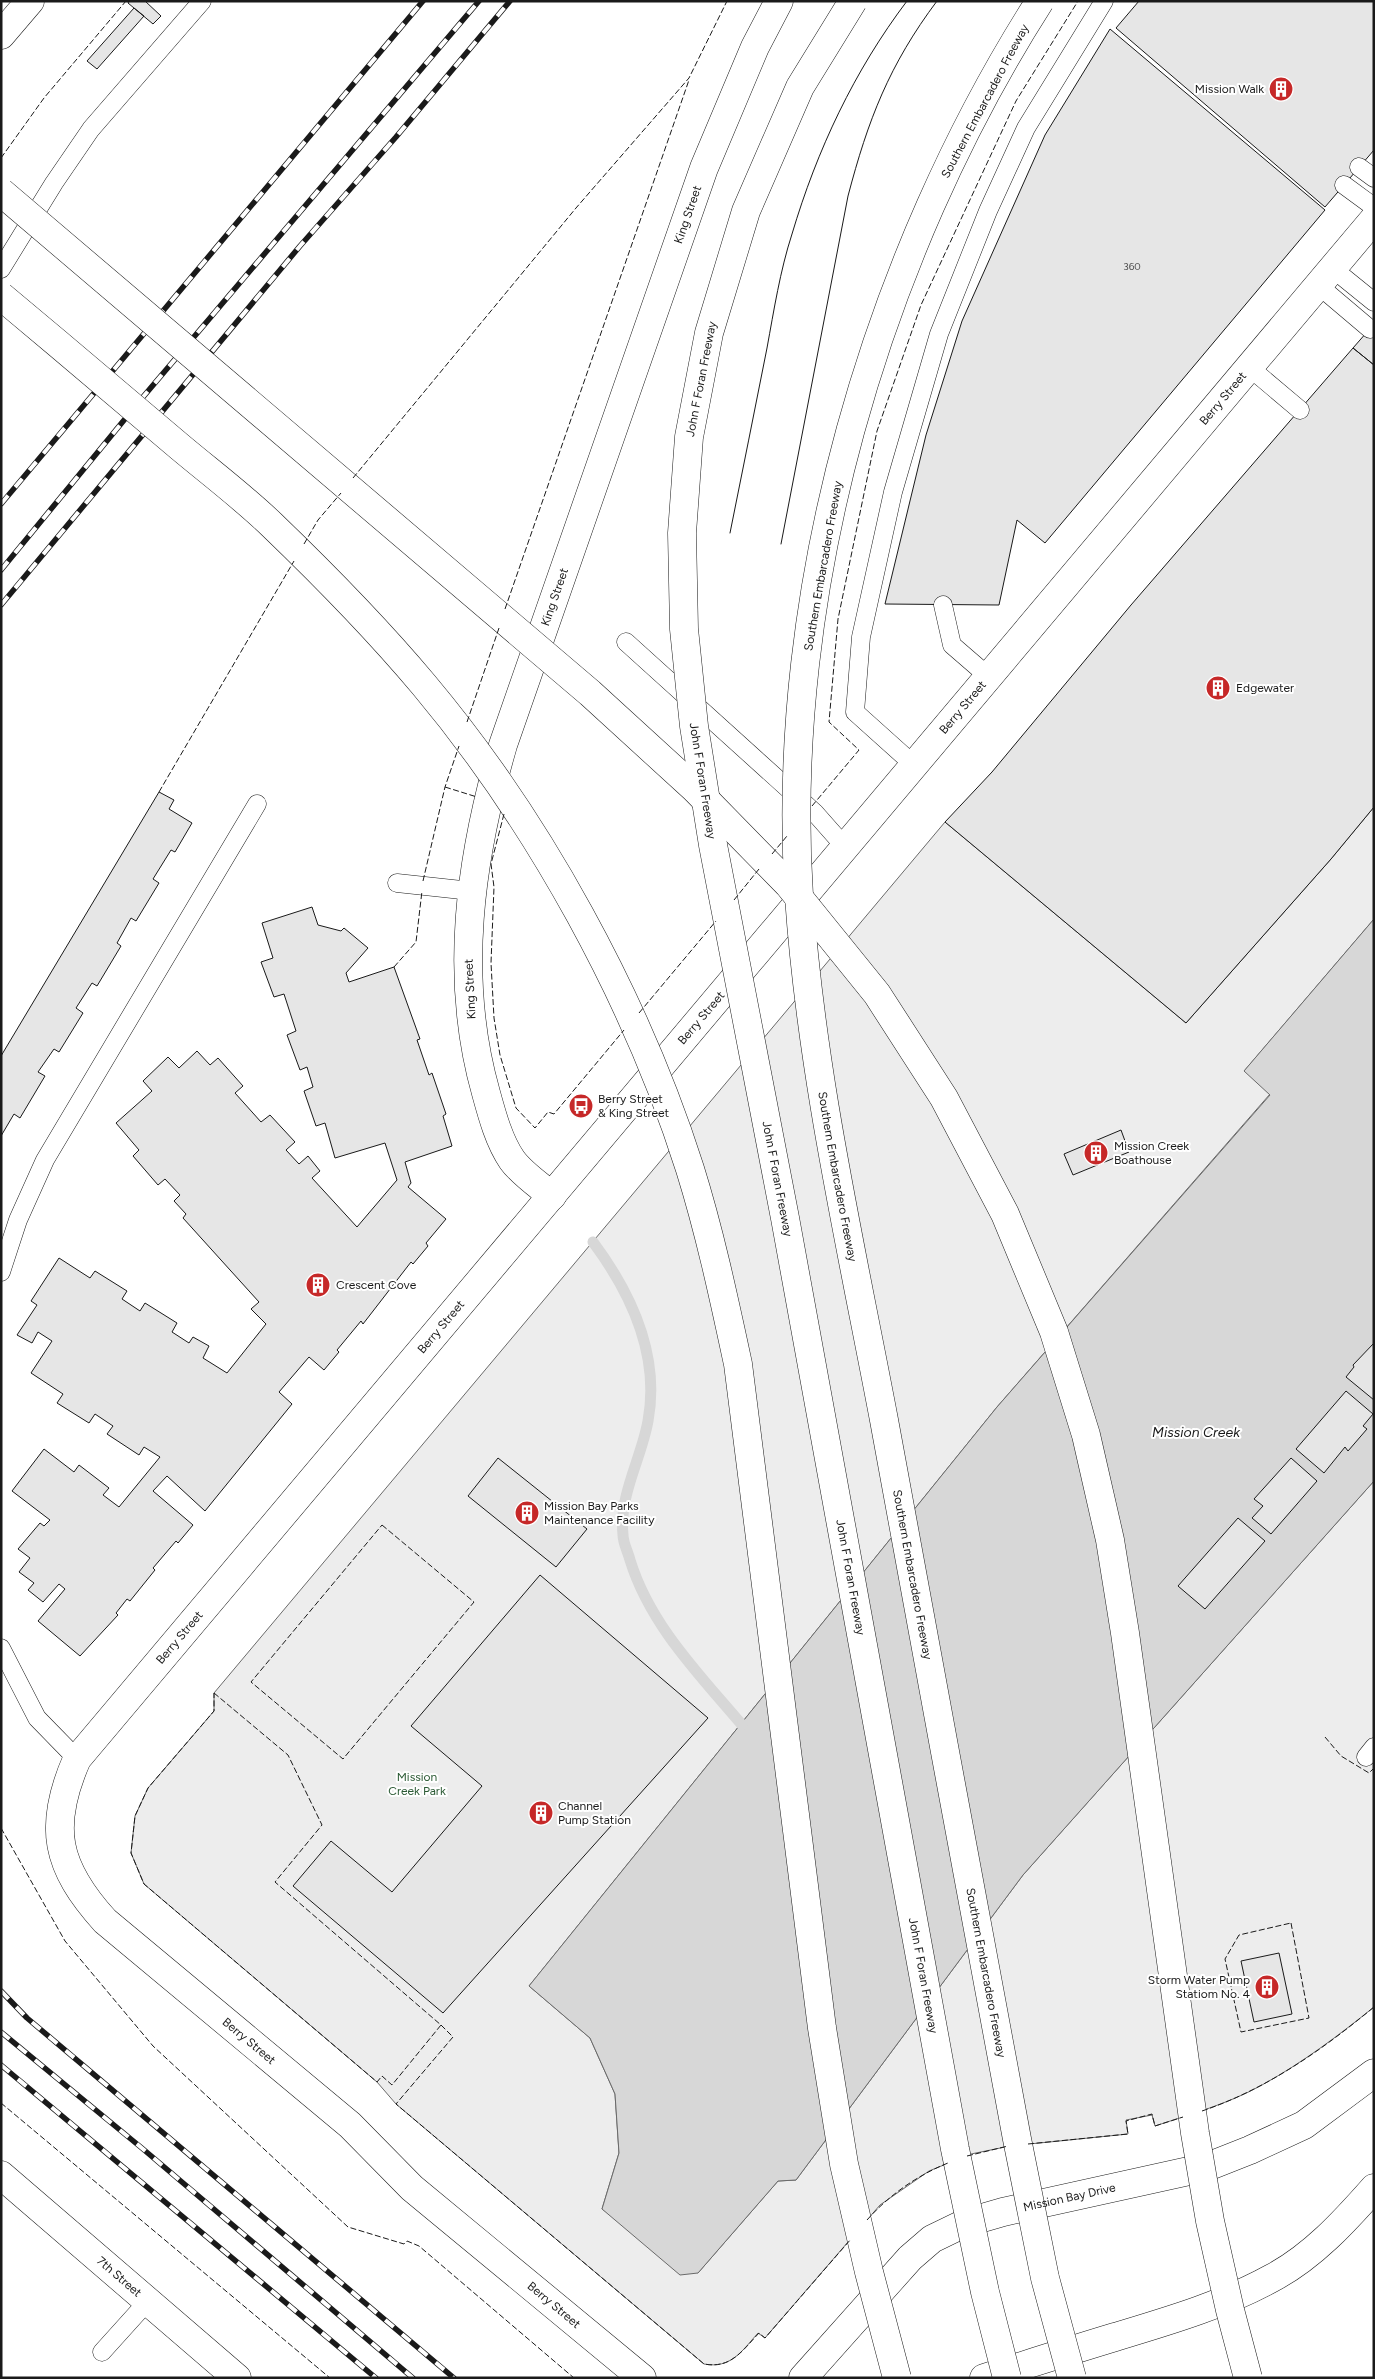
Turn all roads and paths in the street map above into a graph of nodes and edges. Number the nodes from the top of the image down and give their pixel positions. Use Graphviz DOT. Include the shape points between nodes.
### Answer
graph roads {
  1 [pos="30,1"];
  2 [pos="202,1"];
  3 [pos="779,1"];
  4 [pos="853,1"];
  5 [pos="1040,1"];
  6 [pos="1104,1"];
  7 [pos="1,35"];
  8 [pos="1359,167"];
  9 [pos="1374,178"];
  10 [pos="1344,185"];
  11 [pos="1,192"];
  12 [pos="1374,207"];
  13 [pos="1374,219"];
  14 [pos="1,269"];
  15 [pos="1325,277"];
  16 [pos="1,296"];
  17 [pos="1374,302"];
  18 [pos="1370,329"];
  19 [pos="1249,367"];
  20 [pos="1300,410"];
  21 [pos="944,605"];
  22 [pos="626,642"];
  23 [pos="989,676"];
  24 [pos="914,765"];
  25 [pos="257,804"];
  26 [pos="845,847"];
  27 [pos="397,883"];
  28 [pos="471,891"];
  29 [pos="552,1196"];
  30 [pos="1,1272"];
  31 [pos="1,1648"];
  32 [pos="77,1759"];
  33 [pos="1374,2073"];
  34 [pos="1,2175"];
  35 [pos="1374,2188"];
  36 [pos="148,2301"];
  37 [pos="102,2352"];
  38 [pos="237,2378"];
  39 [pos="642,2378"];
  40 [pos="803,2378"];
  41 [pos="897,2378"];
  42 [pos="984,2378"];
  43 [pos="1007,2378"];
  44 [pos="1072,2378"];
  45 [pos="1248,2378"];
  1 -- 7 [label="main road"];
  2 -- 14 [label="lane" via="91,129"];
  3 -- 28 [label="main road, King Street" via="755,46 704,168 503,745 485,810"];
  4 -- 43 [label="main road, John F Foran Freeway, bridge" via="800,88 746,210 709,333 689,437 682,533 684,629 694,726 713,845 954,2139 985,2292"];
  5 -- 44 [label="main road, Southern Embarcadero Freeway, bridge" via="952,156 903,268 863,388 832,506 810,627 797,745 799,892 813,1036 1017,2139 1045,2278"];
  6 -- 24 [label="lane" via="1026,128 988,212 939,334 893,492 861,637 855,712"];
  8 -- 9 [label="lane"];
  10 -- 12 [label="lane"];
  11 -- 45 [label="main road, bridge" via="582,687 695,789 788,884 871,986 944,1098 1009,1223 1054,1332 1086,1435 1110,1540 1125,1633 1207,2202"];
  13 -- 15 [label="main road, Berry Street"];
  15 -- 17 [label="lane"];
  15 -- 18 [label="lane"];
  15 -- 19 [label="main road, Berry Street"];
  16 -- 41 [label="main road, bridge" via="270,522 352,605 425,686 488,768 553,868 608,968 653,1070 689,1168 716,1261 738,1364 824,2038 844,2164"];
  19 -- 20 [label="lane"];
  19 -- 23 [label="main road, Berry Street"];
  21 -- 23 [label="lane" via="952,645"];
  22 -- 26 [label="lane" via="814,813"];
  23 -- 24 [label="main road, Berry Street"];
  24 -- 26 [label="main road, Berry Street"];
  25 -- 30 [label="lane" via="45,1160 18,1220"];
  26 -- 29 [label="main road, Berry Street"];
  27 -- 28 [label="lane"];
  28 -- 29 [label="main road, King Street" via="468,980 479,1068 506,1150 521,1169"];
  29 -- 32 [label="main road, Berry Street"];
  31 -- 32 [label="lane" via="37,1718"];
  32 -- 39 [label="main road, Berry Street" via="60,1810 59,1836 67,1865 84,1898 105,1921 350,2125 412,2188"];
  33 -- 40 [label="main road, Mission Bay Drive" via="1304,2125 1215,2163 1003,2212 964,2223 932,2239 910,2258"];
  34 -- 36 [label="main road, 7th Street"];
  35 -- 42 [label="main road" via="1349,2217 1299,2260 1273,2278 1237,2296 1176,2319"];
  36 -- 37 [label="lane"];
  36 -- 38 [label="main road, 7th Street"];
}
